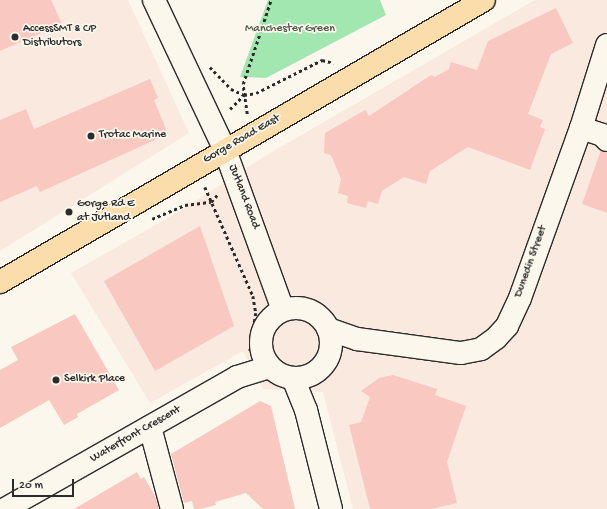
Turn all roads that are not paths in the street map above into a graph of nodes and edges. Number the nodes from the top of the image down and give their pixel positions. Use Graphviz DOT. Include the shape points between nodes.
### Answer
graph roads {
  1 [pos="154,0"];
  2 [pos="484,0"];
  3 [pos="607,45"];
  4 [pos="581,128"];
  5 [pos="605,137"];
  6 [pos="225,150"];
  7 [pos="0,282"];
  8 [pos="283,310"];
  9 [pos="329,339"];
  10 [pos="270,366"];
  11 [pos="302,376"];
  12 [pos="150,427"];
  13 [pos="5,509"];
  14 [pos="172,509"];
  15 [pos="331,509"];
  1 -- 6 [label="street, Jutland Road"];
  2 -- 6 [label="main road, Gorge Road East"];
  3 -- 4 [label="street, Dunedin Street"];
  4 -- 5 [label="street"];
  4 -- 9 [label="street, Dunedin Street" via="520,298 507,326 496,338 480,349 461,353 357,338"];
  6 -- 7 [label="main road, Gorge Road East"];
  6 -- 8 [label="street, Jutland Road"];
  8 -- 9 [label="street" via="306,309 315,313"];
  8 -- 10 [label="street" via="267,322 261,336 261,350"];
  9 -- 11 [label="street" via="320,368"];
  10 -- 11 [label="street" via="276,372"];
  10 -- 12 [label="street, Waterfront Crescent" via="237,377"];
  11 -- 15 [label="street" via="306,410"];
  12 -- 13 [label="street, Waterfront Crescent"];
  12 -- 14 [label="street"];
}
